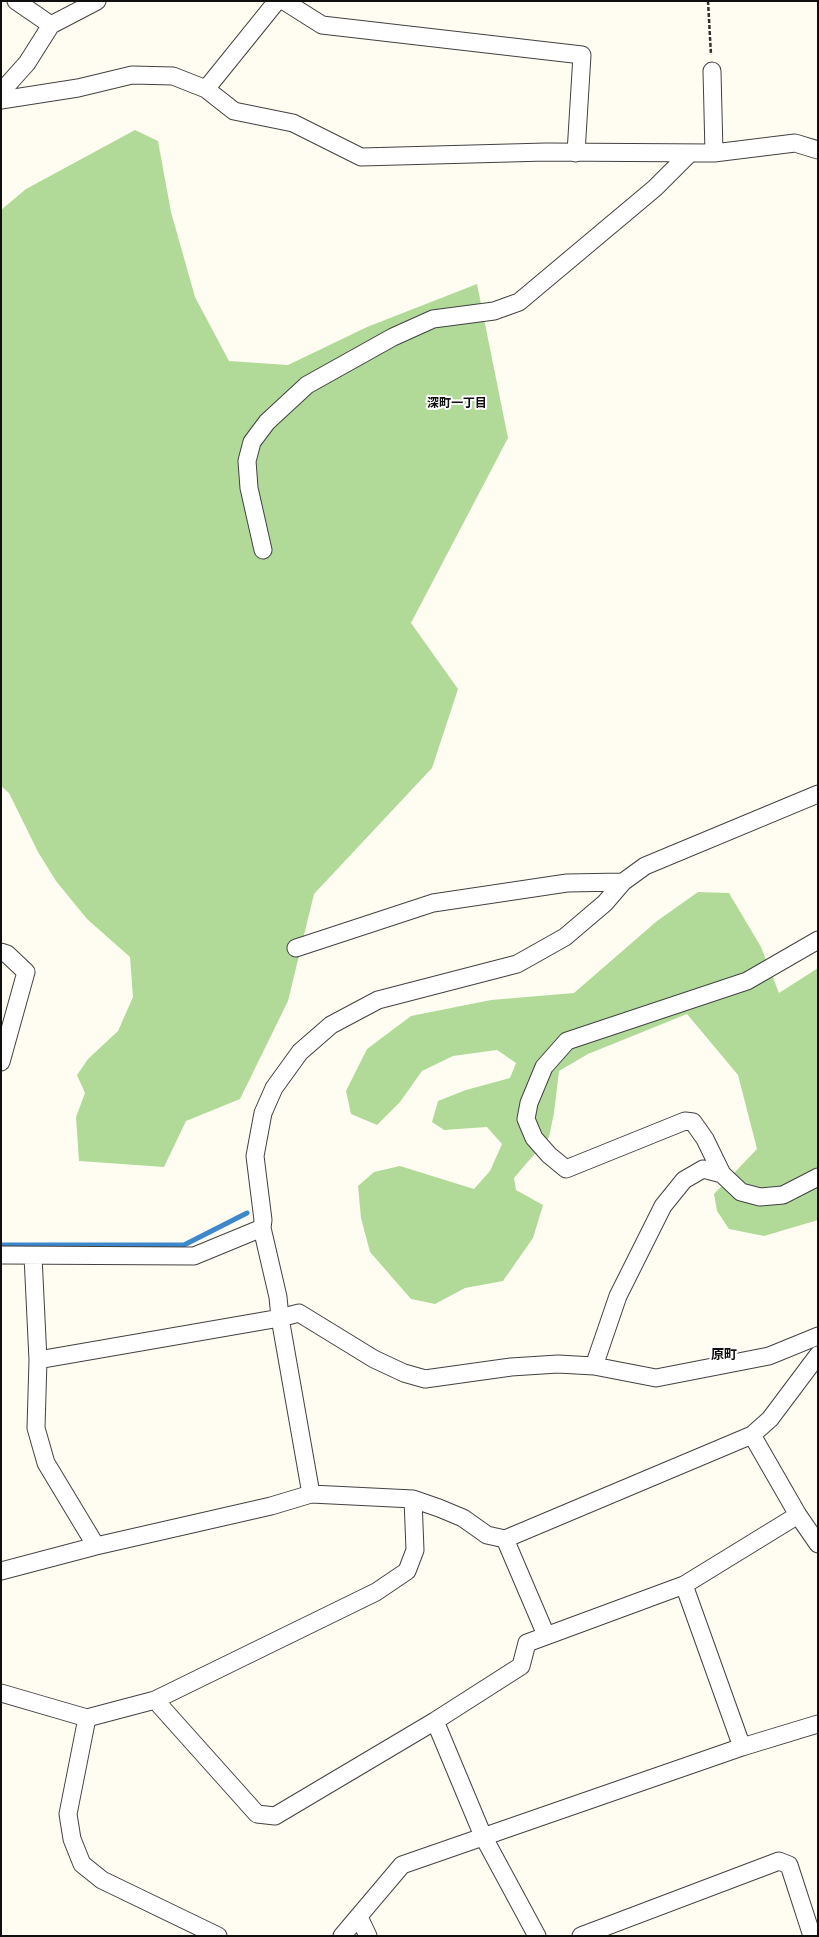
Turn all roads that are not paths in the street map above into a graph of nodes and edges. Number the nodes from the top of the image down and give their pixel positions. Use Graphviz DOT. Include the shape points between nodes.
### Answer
graph roads {
  1 [pos="16,1"];
  2 [pos="97,1"];
  3 [pos="277,1"];
  4 [pos="284,1"];
  5 [pos="51,25"];
  6 [pos="712,72"];
  7 [pos="206,89"];
  8 [pos="1,92"];
  9 [pos="1,100"];
  10 [pos="818,150"];
  11 [pos="576,153"];
  12 [pos="690,153"];
  13 [pos="714,154"];
  14 [pos="263,550"];
  15 [pos="818,794"];
  16 [pos="624,882"];
  17 [pos="818,940"];
  18 [pos="296,948"];
  19 [pos="1,952"];
  20 [pos="2,1051"];
  21 [pos="722,1174"];
  22 [pos="818,1177"];
  23 [pos="262,1228"];
  24 [pos="1,1255"];
  25 [pos="33,1256"];
  26 [pos="280,1318"];
  27 [pos="818,1336"];
  28 [pos="818,1355"];
  29 [pos="38,1360"];
  30 [pos="594,1366"];
  31 [pos="752,1435"];
  32 [pos="311,1494"];
  33 [pos="413,1499"];
  34 [pos="798,1515"];
  35 [pos="505,1539"];
  36 [pos="818,1544"];
  37 [pos="96,1546"];
  38 [pos="1,1571"];
  39 [pos="684,1585"];
  40 [pos="546,1636"];
  41 [pos="1,1694"];
  42 [pos="155,1700"];
  43 [pos="87,1718"];
  44 [pos="435,1721"];
  45 [pos="818,1724"];
  46 [pos="742,1747"];
  47 [pos="483,1836"];
  48 [pos="359,1917"];
  49 [pos="218,1936"];
  50 [pos="342,1936"];
  51 [pos="368,1936"];
  52 [pos="537,1936"];
  53 [pos="581,1936"];
  54 [pos="812,1936"];
  1 -- 5 [label="street"];
  2 -- 5 [label="street"];
  3 -- 7 [label="street"];
  4 -- 11 [label="street" via="322,26 582,55"];
  5 -- 8 [label="street" via="27,63"];
  6 -- 13 [label="street"];
  7 -- 9 [label="street" via="173,76 132,75 78,88"];
  7 -- 11 [label="street" via="234,111 293,123 360,157"];
  10 -- 13 [label="street" via="795,143"];
  11 -- 12 [label="street"];
  12 -- 13 [label="street"];
  12 -- 14 [label="street" via="656,188 519,302 494,311 433,319 392,337 307,385 266,422 252,442 247,461"];
  15 -- 16 [label="street" via="645,866"];
  16 -- 18 [label="street" via="567,883 433,902"];
  16 -- 23 [label="street" via="605,903 565,938 517,964 378,1000 331,1025 300,1052 274,1088 263,1113 255,1156 264,1220"];
  17 -- 21 [label="street" via="747,981 568,1041 544,1067 529,1103 526,1118 534,1138 566,1169 685,1121 693,1122 705,1139"];
  19 -- 20 [label="street" via="7,954 26,972"];
  21 -- 22 [label="street" via="741,1192 760,1197 783,1195"];
  21 -- 30 [label="street" via="703,1169 684,1180 663,1206 618,1296"];
  23 -- 25 [label="street" via="194,1256"];
  23 -- 26 [label="street" via="278,1297"];
  24 -- 25 [label="street"];
  25 -- 29 [label="street"];
  26 -- 29 [label="street"];
  26 -- 30 [label="street" via="299,1313 374,1359 425,1378 511,1367 558,1364"];
  26 -- 32 [label="street"];
  27 -- 30 [label="street" via="769,1356 656,1378"];
  28 -- 31 [label="street" via="770,1419"];
  29 -- 37 [label="street" via="36,1428 46,1463"];
  31 -- 34 [label="street"];
  31 -- 35 [label="street"];
  32 -- 33 [label="street"];
  32 -- 37 [label="street" via="271,1506"];
  33 -- 35 [label="street" via="463,1518 487,1535"];
  33 -- 42 [label="street" via="415,1550 407,1572 376,1592"];
  34 -- 36 [label="street"];
  34 -- 39 [label="street"];
  35 -- 40 [label="street"];
  37 -- 38 [label="street"];
  39 -- 40 [label="street"];
  39 -- 46 [label="street"];
  40 -- 44 [label="street" via="527,1643 521,1666"];
  41 -- 43 [label="street"];
  42 -- 43 [label="street"];
  42 -- 44 [label="street" via="257,1814 275,1816"];
  43 -- 49 [label="street" via="68,1814 72,1839 82,1864 102,1880"];
  44 -- 47 [label="street"];
  45 -- 46 [label="street"];
  46 -- 47 [label="street"];
  47 -- 48 [label="street" via="402,1865"];
  47 -- 52 [label="street"];
  48 -- 50 [label="street"];
  48 -- 51 [label="street"];
  53 -- 54 [label="street" via="779,1861 789,1865"];
}
